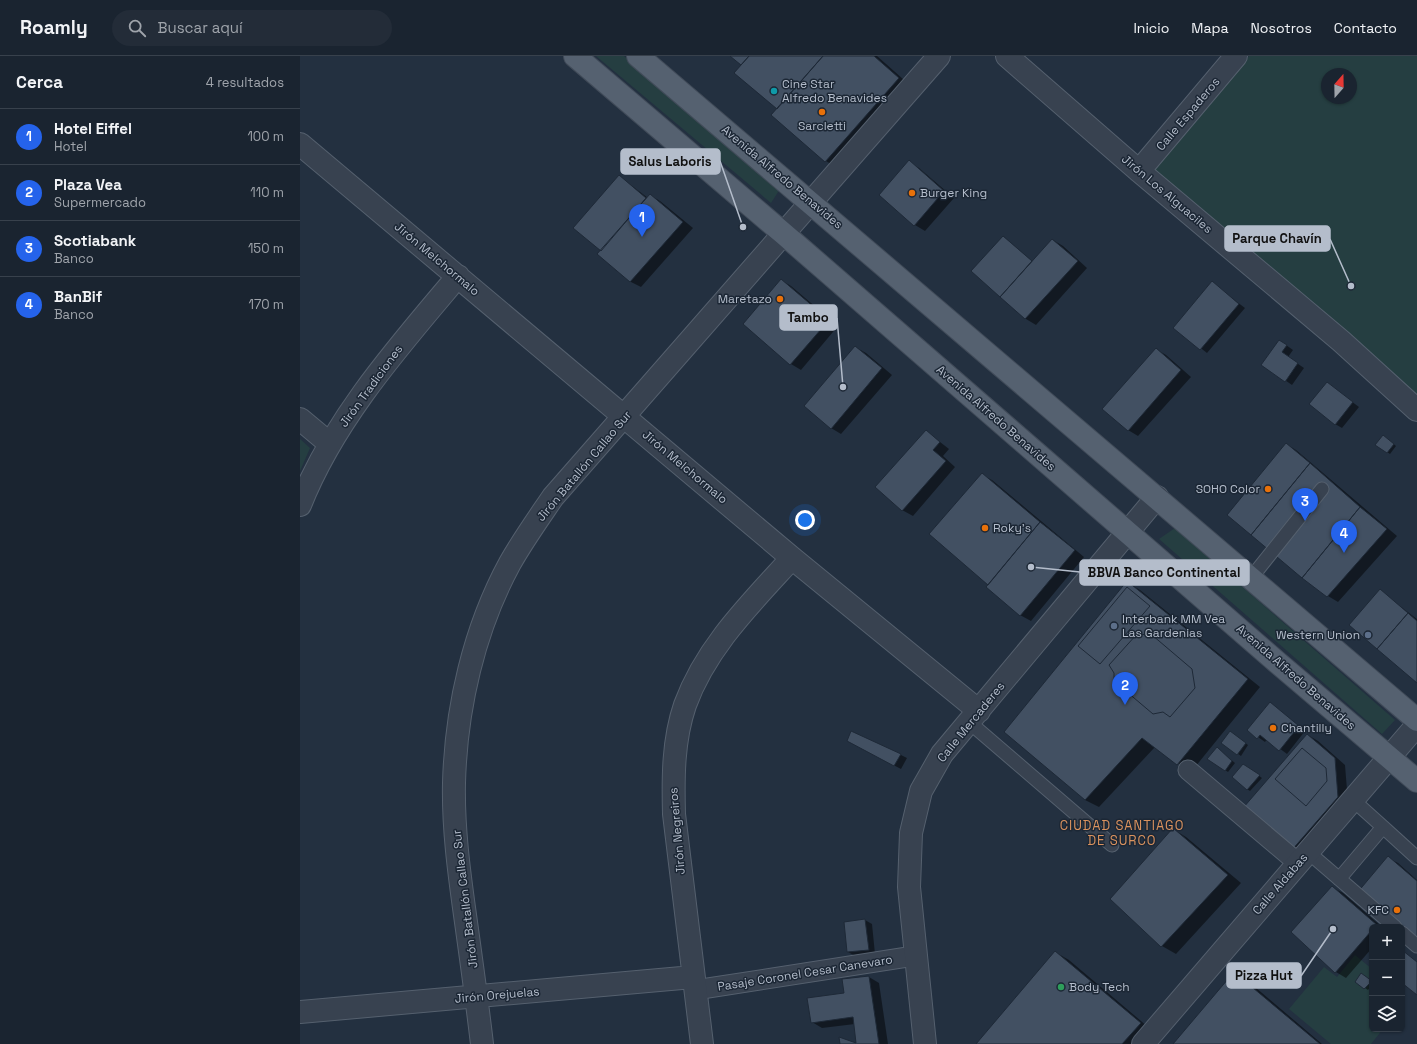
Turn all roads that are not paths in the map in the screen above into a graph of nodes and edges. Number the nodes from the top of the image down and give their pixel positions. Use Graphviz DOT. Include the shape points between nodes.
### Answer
graph roads {
  1 [pos="575,56"];
  2 [pos="939,56"];
  3 [pos="1007,56"];
  4 [pos="1236,56"];
  5 [pos="644,58"];
  6 [pos="300,144"];
  7 [pos="1139,171"];
  8 [pos="811,202"];
  9 [pos="784,234"];
  10 [pos="458,276"];
  11 [pos="1417,410"];
  12 [pos="625,417"];
  13 [pos="300,419"];
  14 [pos="330,444"];
  15 [pos="1322,489"];
  16 [pos="1157,497"];
  17 [pos="300,506"];
  18 [pos="1129,532"];
  19 [pos="792,558"];
  20 [pos="1251,578"];
  21 [pos="974,717"];
  22 [pos="1417,720"];
  23 [pos="1417,725"];
  24 [pos="1389,757"];
  25 [pos="1188,770"];
  26 [pos="1417,781"];
  27 [pos="1353,800"];
  28 [pos="1383,827"];
  29 [pos="1112,845"];
  30 [pos="1303,857"];
  31 [pos="1417,858"];
  32 [pos="1339,879"];
  33 [pos="1392,924"];
  34 [pos="1405,936"];
  35 [pos="1417,946"];
  36 [pos="914,956"];
  37 [pos="694,984"];
  38 [pos="476,996"];
  39 [pos="300,1012"];
  40 [pos="482,1044"];
  41 [pos="702,1044"];
  42 [pos="924,1044"];
  43 [pos="1143,1044"];
  1 -- 9 [label="main road, Avenida Alfredo Benavides"];
  2 -- 8 [label="street, Jirón Batallón Callao Sur"];
  3 -- 7 [label="street, Jirón Los Alguaciles"];
  4 -- 7 [label="street, Calle Espaderos"];
  5 -- 8 [label="main road, Avenida Alfredo Benavides"];
  6 -- 10 [label="street, Jirón Melchormalo"];
  7 -- 11 [label="street, Jirón Los Alguaciles" via="1341,341"];
  8 -- 9 [label="street, Jirón Batallón Callao Sur"];
  8 -- 16 [label="main road, Avenida Alfredo Benavides"];
  9 -- 12 [label="street, Jirón Batallón Callao Sur"];
  9 -- 18 [label="main road, Avenida Alfredo Benavides"];
  10 -- 12 [label="street, Jirón Melchormalo"];
  10 -- 14 [label="street, Jirón Tradiciones" via="404,340"];
  12 -- 19 [label="street, Jirón Melchormalo"];
  12 -- 38 [label="street, Jirón Batallón Callao Sur" via="553,498 531,528 489,608 472,658 460,713 454,783 457,855"];
  13 -- 14 [label="street"];
  14 -- 17 [label="street, Jirón Tradiciones" via="306,489"];
  15 -- 20 [label="lane"];
  16 -- 18 [label="street, Calle Mercaderes"];
  16 -- 20 [label="main road, Avenida Alfredo Benavides"];
  18 -- 21 [label="street, Calle Mercaderes"];
  18 -- 24 [label="main road, Avenida Alfredo Benavides"];
  19 -- 21 [label="street, Jirón Melchormalo"];
  19 -- 37 [label="street, Jirón Negreiros" via="732,623 701,670 685,706 677,740 673,781 674,814"];
  20 -- 22 [label="main road, Avenida Alfredo Benavides"];
  21 -- 29 [label="lane"];
  21 -- 36 [label="street, Calle Mercaderes" via="942,754 921,791 911,833 909,887"];
  23 -- 24 [label="street, Calle Aldabas"];
  24 -- 26 [label="main road, Avenida Alfredo Benavides"];
  24 -- 27 [label="street, Calle Aldabas"];
  25 -- 30 [label="street"];
  27 -- 28 [label="lane"];
  27 -- 30 [label="street, Calle Aldabas"];
  28 -- 31 [label="lane"];
  28 -- 32 [label="lane"];
  30 -- 32 [label="lane"];
  30 -- 43 [label="street, Calle Aldabas"];
  32 -- 33 [label="lane"];
  34 -- 35 [label="lane"];
  36 -- 37 [label="street, Pasaje Coronel Cesar Canevaro"];
  36 -- 42 [label="street, Calle Mercaderes"];
  37 -- 38 [label="street, Jirón Orejuelas"];
  37 -- 41 [label="street, Jirón Negreiros"];
  38 -- 39 [label="street, Jirón Orejuelas"];
  38 -- 40 [label="street, Jirón Batallón Callao Sur"];
}
